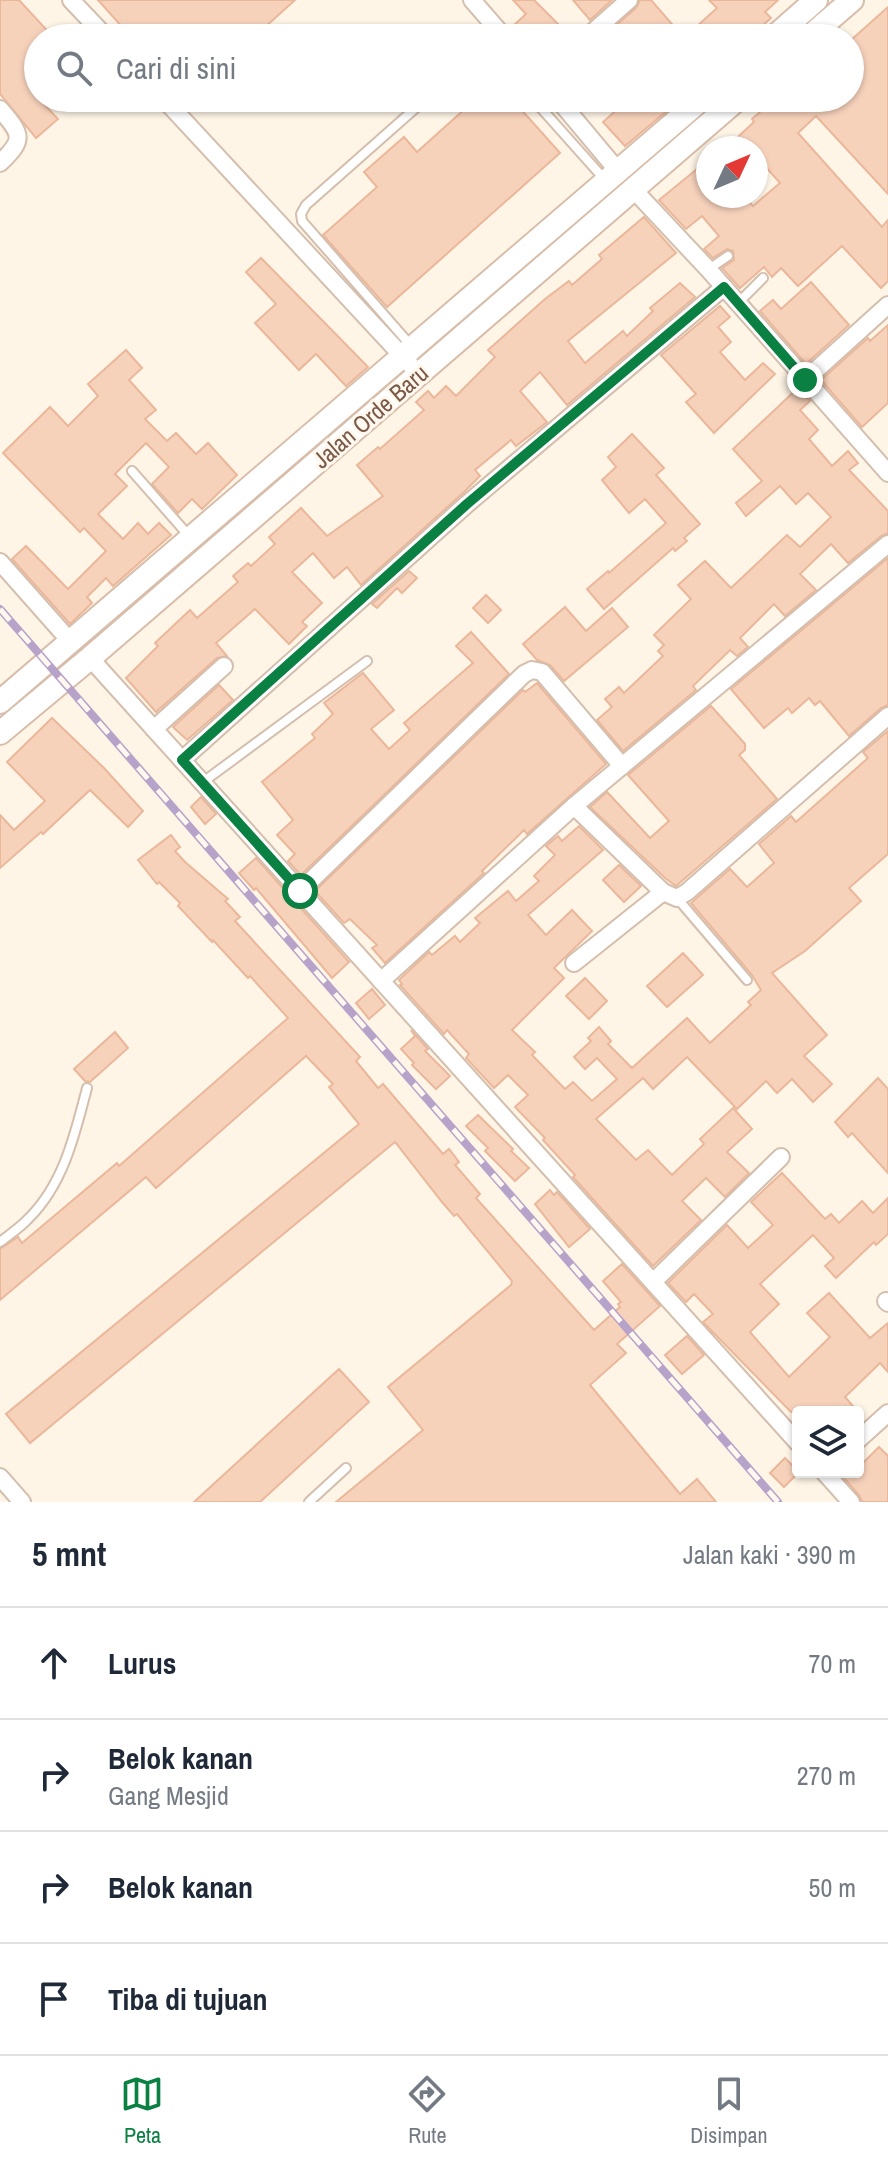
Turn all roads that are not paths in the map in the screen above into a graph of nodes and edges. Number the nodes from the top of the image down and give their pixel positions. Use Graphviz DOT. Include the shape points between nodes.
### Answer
graph roads {
  1 [pos="71,0"];
  2 [pos="472,0"];
  3 [pos="629,0"];
  4 [pos="816,0"];
  5 [pos="852,0"];
  6 [pos="94,24"];
  7 [pos="493,24"];
  8 [pos="602,24"];
  9 [pos="789,24"];
  10 [pos="824,24"];
  11 [pos="0,109"];
  12 [pos="177,112"];
  13 [pos="411,112"];
  14 [pos="546,112"];
  15 [pos="567,112"];
  16 [pos="687,112"];
  17 [pos="723,112"];
  18 [pos="0,163"];
  19 [pos="612,177"];
  20 [pos="633,189"];
  21 [pos="728,256"];
  22 [pos="708,269"];
  23 [pos="763,278"];
  24 [pos="724,287"];
  25 [pos="737,305"];
  26 [pos="888,305"];
  27 [pos="408,352"];
  28 [pos="419,374"];
  29 [pos="805,380"];
  30 [pos="132,471"];
  31 [pos="888,473"];
  32 [pos="192,539"];
  33 [pos="888,544"];
  34 [pos="0,562"];
  35 [pos="70,641"];
  36 [pos="90,658"];
  37 [pos="367,661"];
  38 [pos="224,666"];
  39 [pos="0,702"];
  40 [pos="888,716"];
  41 [pos="154,729"];
  42 [pos="0,733"];
  43 [pos="182,760"];
  44 [pos="622,766"];
  45 [pos="202,783"];
  46 [pos="574,806"];
  47 [pos="300,891"];
  48 [pos="670,895"];
  49 [pos="574,963"];
  50 [pos="747,980"];
  51 [pos="381,981"];
  52 [pos="87,1088"];
  53 [pos="781,1157"];
  54 [pos="0,1242"];
  55 [pos="653,1282"];
  56 [pos="888,1413"];
  57 [pos="864,1435"];
  58 [pos="792,1436"];
  59 [pos="346,1468"];
  60 [pos="0,1477"];
  61 [pos="829,1478"];
  62 [pos="22,1502"];
  63 [pos="309,1502"];
  64 [pos="851,1502"];
  1 -- 6 [label="street"];
  2 -- 7 [label="street"];
  3 -- 8 [label="street"];
  4 -- 9 [label="main road"];
  5 -- 10 [label="main road"];
  11 -- 18 [label="street" via="19,137 17,147"];
  12 -- 27 [label="street"];
  13 -- 27 [label="lane" via="301,214"];
  14 -- 19 [label="lane"];
  15 -- 19 [label="street"];
  16 -- 19 [label="main road, Jalan Orde Baru"];
  17 -- 20 [label="main road, Jalan Orde Baru"];
  19 -- 27 [label="main road, Jalan Orde Baru"];
  20 -- 22 [label="street"];
  20 -- 28 [label="main road, Jalan Orde Baru"];
  21 -- 22 [label="lane"];
  22 -- 24 [label="street"];
  23 -- 25 [label="lane"];
  24 -- 25 [label="street"];
  24 -- 43 [label="street" via="467,504"];
  25 -- 29 [label="street"];
  26 -- 29 [label="street"];
  27 -- 28 [label="street"];
  27 -- 32 [label="main road, Jalan Orde Baru"];
  28 -- 36 [label="main road, Jalan Orde Baru"];
  29 -- 31 [label="street"];
  30 -- 32 [label="lane"];
  32 -- 35 [label="main road, Jalan Orde Baru"];
  33 -- 44 [label="street"];
  34 -- 35 [label="street"];
  35 -- 39 [label="main road, Jalan Orde Baru"];
  36 -- 41 [label="street"];
  36 -- 42 [label="main road, Jalan Orde Baru"];
  37 -- 45 [label="lane"];
  38 -- 41 [label="street"];
  40 -- 48 [label="street" via="687,892"];
  41 -- 43 [label="street"];
  43 -- 45 [label="street"];
  44 -- 46 [label="street"];
  44 -- 47 [label="street" via="542,672 532,670"];
  45 -- 47 [label="street"];
  46 -- 48 [label="street"];
  46 -- 51 [label="street"];
  47 -- 51 [label="street"];
  48 -- 49 [label="street"];
  48 -- 50 [label="lane"];
  51 -- 55 [label="street"];
  52 -- 54 [label="lane" via="70,1154 52,1188 30,1217"];
  53 -- 55 [label="street"];
  55 -- 58 [label="street"];
  56 -- 57 [label="street"];
  59 -- 63 [label="lane"];
  60 -- 62 [label="street"];
  61 -- 64 [label="street"];
}
